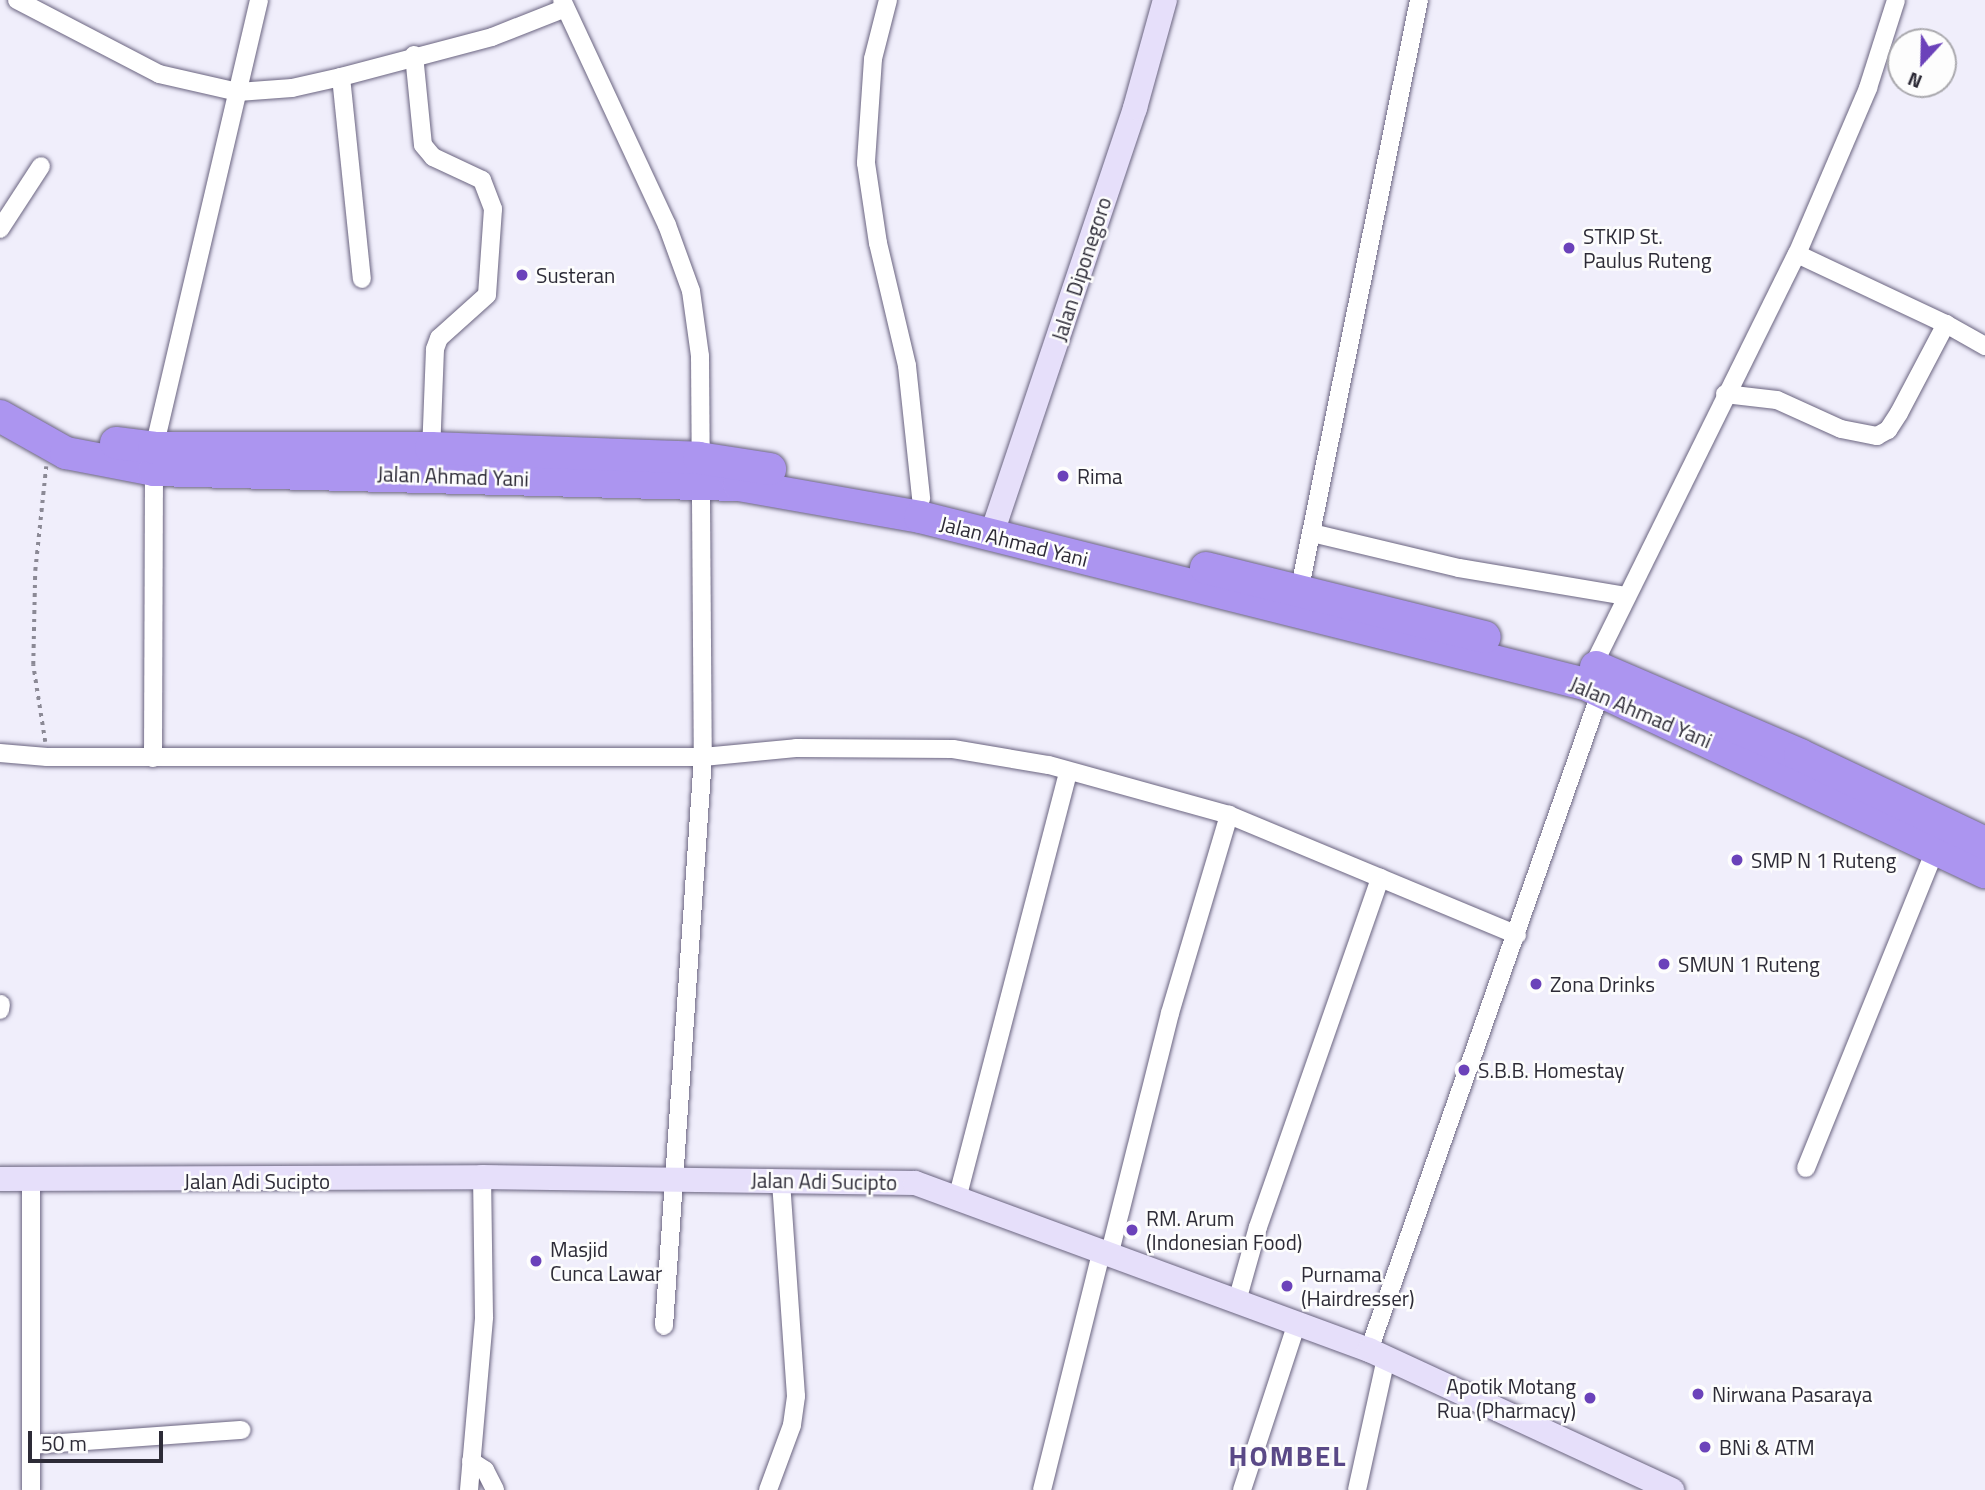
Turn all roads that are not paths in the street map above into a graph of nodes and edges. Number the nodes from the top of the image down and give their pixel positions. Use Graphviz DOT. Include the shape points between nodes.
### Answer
graph roads {
  1 [pos="17,0"];
  2 [pos="259,0"];
  3 [pos="888,0"];
  4 [pos="1165,0"];
  5 [pos="1419,0"];
  6 [pos="1896,0"];
  7 [pos="563,4"];
  8 [pos="414,55"];
  9 [pos="341,77"];
  10 [pos="238,92"];
  11 [pos="41,166"];
  12 [pos="0,229"];
  13 [pos="1797,254"];
  14 [pos="362,279"];
  15 [pos="1946,324"];
  16 [pos="1985,346"];
  17 [pos="0,394"];
  18 [pos="1725,394"];
  19 [pos="0,416"];
  20 [pos="154,459"];
  21 [pos="430,461"];
  22 [pos="699,471"];
  23 [pos="921,498"];
  24 [pos="994,528"];
  25 [pos="1312,533"];
  26 [pos="1627,596"];
  27 [pos="1298,599"];
  28 [pos="1593,680"];
  29 [pos="0,754"];
  30 [pos="703,757"];
  31 [pos="153,758"];
  32 [pos="1068,772"];
  33 [pos="1229,815"];
  34 [pos="1941,837"];
  35 [pos="1985,843"];
  36 [pos="1985,872"];
  37 [pos="1380,878"];
  38 [pos="1517,935"];
  39 [pos="1806,1168"];
  40 [pos="482,1177"];
  41 [pos="675,1178"];
  42 [pos="0,1179"];
  43 [pos="780,1180"];
  44 [pos="31,1182"];
  45 [pos="958,1195"];
  46 [pos="1106,1251"];
  47 [pos="1237,1301"];
  48 [pos="1297,1323"];
  49 [pos="664,1326"];
  50 [pos="1377,1354"];
  51 [pos="241,1430"];
  52 [pos="32,1446"];
  53 [pos="471,1461"];
  54 [pos="32,1490"];
  55 [pos="469,1490"];
  56 [pos="495,1490"];
  57 [pos="768,1490"];
  58 [pos="1042,1490"];
  59 [pos="1242,1490"];
  60 [pos="1357,1490"];
  61 [pos="1672,1490"];
  1 -- 10 [label="street" via="159,74"];
  2 -- 10 [label="street"];
  3 -- 23 [label="street" via="873,60 866,163 878,243 907,366"];
  4 -- 24 [label="street, Jalan Diponegoro" via="1135,108"];
  5 -- 25 [label="street"];
  6 -- 13 [label="street" via="1868,88"];
  7 -- 8 [label="street" via="492,37"];
  7 -- 22 [label="street" via="667,225 691,291 700,356"];
  8 -- 9 [label="street"];
  8 -- 21 [label="street" via="423,145 433,157 482,180 493,209 486,295 439,338 435,349"];
  9 -- 10 [label="street" via="292,88"];
  9 -- 14 [label="street"];
  10 -- 20 [label="street"];
  11 -- 12 [label="street"];
  13 -- 15 [label="street"];
  13 -- 18 [label="street"];
  15 -- 16 [label="street"];
  15 -- 18 [label="street" via="1899,413 1888,430 1877,436 1841,429 1777,400"];
  17 -- 20 [label="highway, Jalan Ahmad Yani" via="71,433"];
  18 -- 26 [label="street"];
  19 -- 20 [label="highway, Jalan Ahmad Yani" via="52,445 107,464"];
  20 -- 21 [label="highway, Jalan Ahmad Yani"];
  20 -- 31 [label="street"];
  21 -- 22 [label="highway, Jalan Ahmad Yani"];
  22 -- 23 [label="highway, Jalan Ahmad Yani"];
  22 -- 24 [label="highway, Jalan Ahmad Yani"];
  22 -- 30 [label="street"];
  23 -- 24 [label="highway, Jalan Ahmad Yani"];
  24 -- 27 [label="highway, Jalan Ahmad Yani"];
  25 -- 26 [label="street" via="1459,568"];
  25 -- 27 [label="street"];
  26 -- 28 [label="street"];
  27 -- 28 [label="highway, Jalan Ahmad Yani"];
  28 -- 34 [label="highway, Jalan Ahmad Yani" via="1795,767"];
  28 -- 38 [label="street"];
  29 -- 31 [label="street"];
  30 -- 31 [label="street"];
  30 -- 32 [label="street" via="796,748 953,749"];
  30 -- 41 [label="street"];
  32 -- 33 [label="street"];
  32 -- 45 [label="street"];
  33 -- 37 [label="street"];
  33 -- 46 [label="street"];
  34 -- 35 [label="highway, Jalan Ahmad Yani"];
  34 -- 36 [label="highway, Jalan Ahmad Yani"];
  34 -- 39 [label="street"];
  37 -- 38 [label="street"];
  37 -- 47 [label="street" via="1258,1227"];
  38 -- 50 [label="street"];
  40 -- 41 [label="street, Jalan Adi Sucipto"];
  40 -- 44 [label="street, Jalan Adi Sucipto"];
  40 -- 53 [label="street" via="484,1317"];
  41 -- 43 [label="street, Jalan Adi Sucipto"];
  41 -- 49 [label="street"];
  42 -- 44 [label="street, Jalan Adi Sucipto"];
  43 -- 45 [label="street, Jalan Adi Sucipto" via="904,1182"];
  43 -- 57 [label="street" via="796,1396 792,1425"];
  44 -- 52 [label="street"];
  45 -- 46 [label="street, Jalan Adi Sucipto"];
  46 -- 47 [label="street, Jalan Adi Sucipto"];
  46 -- 58 [label="street"];
  47 -- 48 [label="street, Jalan Adi Sucipto"];
  48 -- 50 [label="street, Jalan Adi Sucipto"];
  48 -- 59 [label="street"];
  50 -- 60 [label="street"];
  50 -- 61 [label="street, Jalan Adi Sucipto"];
  51 -- 52 [label="street"];
  52 -- 54 [label="street"];
  53 -- 55 [label="street"];
  53 -- 56 [label="street" via="485,1470"];
}
